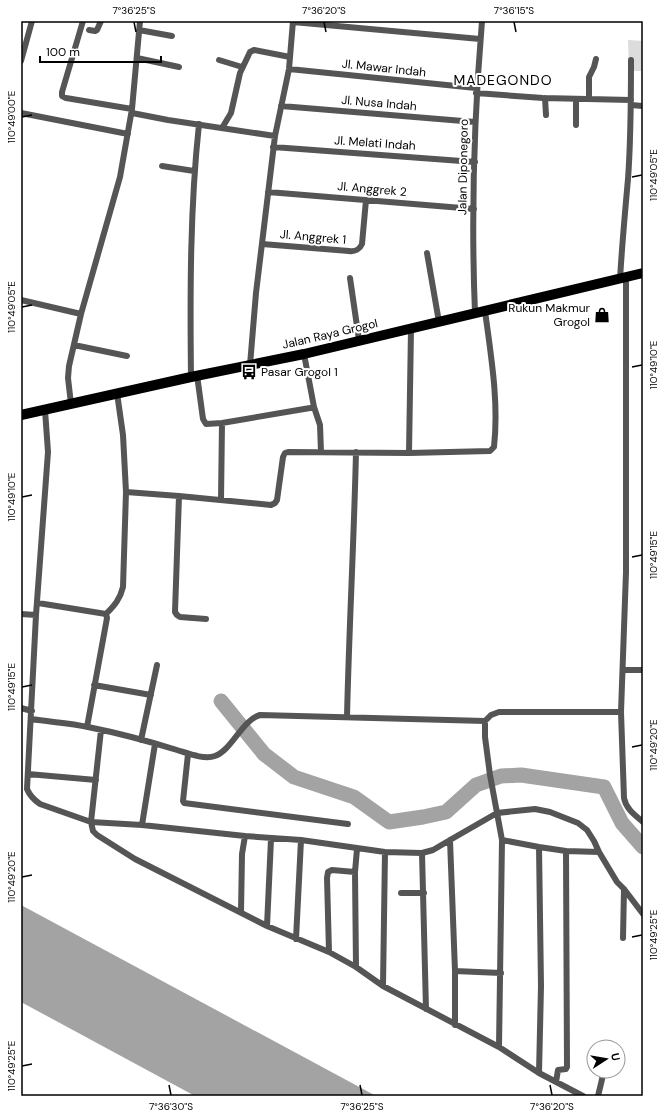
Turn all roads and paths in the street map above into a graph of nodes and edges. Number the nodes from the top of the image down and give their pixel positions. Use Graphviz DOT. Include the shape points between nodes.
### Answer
graph roads {
  1 [pos="32,21"];
  2 [pos="83,21"];
  3 [pos="101,21"];
  4 [pos="138,21"];
  5 [pos="293,21"];
  6 [pos="482,21"];
  7 [pos="89,30"];
  8 [pos="139,30"];
  9 [pos="172,36"];
  10 [pos="480,39"];
  11 [pos="290,57"];
  12 [pos="137,58"];
  13 [pos="21,59"];
  14 [pos="596,59"];
  15 [pos="219,60"];
  16 [pos="630,60"];
  17 [pos="179,67"];
  18 [pos="242,67"];
  19 [pos="289,70"];
  20 [pos="476,91"];
  21 [pos="546,98"];
  22 [pos="576,99"];
  23 [pos="589,99"];
  24 [pos="631,102"];
  25 [pos="281,106"];
  26 [pos="643,106"];
  27 [pos="132,111"];
  28 [pos="21,113"];
  29 [pos="546,115"];
  30 [pos="475,122"];
  31 [pos="199,124"];
  32 [pos="576,125"];
  33 [pos="222,128"];
  34 [pos="128,134"];
  35 [pos="275,136"];
  36 [pos="273,147"];
  37 [pos="475,162"];
  38 [pos="162,166"];
  39 [pos="194,171"];
  40 [pos="268,192"];
  41 [pos="366,200"];
  42 [pos="474,209"];
  43 [pos="262,244"];
  44 [pos="427,253"];
  45 [pos="643,273"];
  46 [pos="350,278"];
  47 [pos="623,278"];
  48 [pos="21,300"];
  49 [pos="480,312"];
  50 [pos="81,314"];
  51 [pos="439,322"];
  52 [pos="411,329"];
  53 [pos="359,340"];
  54 [pos="74,345"];
  55 [pos="304,354"];
  56 [pos="127,356"];
  57 [pos="250,365"];
  58 [pos="194,376"];
  59 [pos="117,393"];
  60 [pos="71,404"];
  61 [pos="314,407"];
  62 [pos="45,410"];
  63 [pos="21,414"];
  64 [pos="222,423"];
  65 [pos="321,452"];
  66 [pos="356,452"];
  67 [pos="409,453"];
  68 [pos="126,492"];
  69 [pos="179,496"];
  70 [pos="221,500"];
  71 [pos="38,603"];
  72 [pos="21,614"];
  73 [pos="106,614"];
  74 [pos="36,615"];
  75 [pos="206,619"];
  76 [pos="157,665"];
  77 [pos="623,670"];
  78 [pos="643,670"];
  79 [pos="94,685"];
  80 [pos="152,695"];
  81 [pos="21,708"];
  82 [pos="32,711"];
  83 [pos="621,712"];
  84 [pos="347,717"];
  85 [pos="31,719"];
  86 [pos="485,721"];
  87 [pos="88,727"];
  88 [pos="101,730"];
  89 [pos="141,740"];
  90 [pos="155,744"];
  91 [pos="188,754"];
  92 [pos="21,760"];
  93 [pos="29,760"];
  94 [pos="28,774"];
  95 [pos="96,780"];
  96 [pos="497,813"];
  97 [pos="91,822"];
  98 [pos="643,822"];
  99 [pos="348,824"];
  100 [pos="142,825"];
  101 [pos="245,836"];
  102 [pos="270,838"];
  103 [pos="301,840"];
  104 [pos="450,840"];
  105 [pos="502,840"];
  106 [pos="539,847"];
  107 [pos="357,849"];
  108 [pos="566,851"];
  109 [pos="385,852"];
  110 [pos="599,852"];
  111 [pos="422,853"];
  112 [pos="355,872"];
  113 [pos="624,889"];
  114 [pos="401,893"];
  115 [pos="424,893"];
  116 [pos="241,912"];
  117 [pos="643,914"];
  118 [pos="267,926"];
  119 [pos="623,938"];
  120 [pos="296,939"];
  121 [pos="329,952"];
  122 [pos="356,967"];
  123 [pos="455,971"];
  124 [pos="501,973"];
  125 [pos="383,986"];
  126 [pos="426,1009"];
  127 [pos="455,1025"];
  128 [pos="499,1047"];
  129 [pos="540,1073"];
  130 [pos="602,1079"];
  131 [pos="556,1082"];
  132 [pos="583,1096"];
  133 [pos="598,1096"];
  1 -- 13 [label="street"];
  2 -- 27 [label="street" via="62,96"];
  3 -- 7 [label="street" via="97,30"];
  4 -- 8 [label="street"];
  5 -- 10 [label="street"];
  5 -- 11 [label="street"];
  6 -- 10 [label="street, Jalan Diponegoro"];
  8 -- 9 [label="street"];
  8 -- 12 [label="street"];
  10 -- 20 [label="street, Jalan Diponegoro"];
  11 -- 18 [label="street" via="252,50"];
  11 -- 19 [label="street"];
  12 -- 17 [label="street"];
  12 -- 27 [label="street"];
  14 -- 23 [label="street" via="588,77"];
  15 -- 18 [label="street"];
  16 -- 24 [label="street"];
  18 -- 33 [label="street" via="234,105"];
  19 -- 20 [label="street, Jl. Mawar Indah"];
  19 -- 25 [label="street"];
  20 -- 21 [label="street, Jl. Mawar Indah"];
  20 -- 30 [label="street, Jalan Diponegoro"];
  21 -- 22 [label="street, Jl. Mawar Indah"];
  21 -- 29 [label="street"];
  22 -- 23 [label="street, Jl. Mawar Indah"];
  22 -- 32 [label="street"];
  23 -- 24 [label="street, Jl. Mawar Indah"];
  24 -- 26 [label="street, Jl. Mawar Indah"];
  24 -- 47 [label="street" via="628,178 624,207"];
  25 -- 30 [label="street, Jl. Nusa Indah"];
  25 -- 35 [label="street"];
  27 -- 31 [label="street"];
  27 -- 34 [label="street"];
  28 -- 34 [label="street"];
  30 -- 37 [label="street, Jalan Diponegoro"];
  31 -- 33 [label="street"];
  31 -- 39 [label="street"];
  33 -- 35 [label="street"];
  34 -- 50 [label="street" via="120,176"];
  35 -- 36 [label="street"];
  36 -- 37 [label="street, Jl. Melati Indah"];
  36 -- 40 [label="street"];
  37 -- 42 [label="street, Jalan Diponegoro"];
  38 -- 39 [label="street"];
  39 -- 58 [label="street" via="190,272"];
  40 -- 41 [label="street, Jl. Anggrek 2"];
  40 -- 43 [label="street"];
  41 -- 42 [label="street, Jl. Anggrek 2"];
  41 -- 43 [label="street, Jl. Anggrek 1" via="362,244 355,251"];
  42 -- 49 [label="street, Jalan Diponegoro" via="473,255"];
  43 -- 57 [label="street"];
  44 -- 51 [label="street"];
  45 -- 47 [label="main road, Jalan Raya Grogol"];
  46 -- 53 [label="street"];
  47 -- 49 [label="main road, Jalan Raya Grogol"];
  47 -- 77 [label="street" via="626,572"];
  48 -- 50 [label="street"];
  49 -- 51 [label="main road, Jalan Raya Grogol"];
  49 -- 67 [label="street, Jalan Diponegoro" via="494,382 494,447 490,451"];
  50 -- 54 [label="street"];
  51 -- 52 [label="main road, Jalan Raya Grogol"];
  52 -- 53 [label="main road, Jalan Raya Grogol"];
  52 -- 67 [label="street"];
  53 -- 55 [label="main road, Jalan Raya Grogol"];
  54 -- 56 [label="street"];
  54 -- 60 [label="street" via="68,378"];
  55 -- 57 [label="main road, Jalan Raya Grogol"];
  55 -- 61 [label="street"];
  57 -- 58 [label="main road, Jalan Raya Grogol"];
  58 -- 59 [label="main road, Jalan Raya Grogol"];
  58 -- 64 [label="street" via="204,422"];
  59 -- 60 [label="main road, Jalan Raya Grogol"];
  59 -- 68 [label="street" via="123,435"];
  60 -- 62 [label="main road, Jalan Raya Grogol"];
  61 -- 64 [label="street"];
  61 -- 65 [label="street" via="320,426"];
  62 -- 63 [label="main road, Jalan Raya Grogol"];
  62 -- 71 [label="street" via="48,448"];
  64 -- 70 [label="street"];
  65 -- 66 [label="street, Jalan Diponegoro"];
  65 -- 70 [label="street, Jalan Diponegoro" via="285,453 277,500 271,505"];
  66 -- 67 [label="street, Jalan Diponegoro"];
  66 -- 84 [label="street"];
  68 -- 69 [label="street"];
  68 -- 73 [label="street" via="122,587 120,597"];
  69 -- 70 [label="street"];
  69 -- 75 [label="street" via="176,612 180,617"];
  71 -- 73 [label="street"];
  71 -- 74 [label="street"];
  72 -- 74 [label="street"];
  73 -- 79 [label="street"];
  74 -- 82 [label="street"];
  76 -- 80 [label="street"];
  77 -- 78 [label="street"];
  77 -- 83 [label="street"];
  79 -- 80 [label="street"];
  79 -- 87 [label="street"];
  80 -- 89 [label="street"];
  81 -- 82 [label="street"];
  82 -- 85 [label="street"];
  83 -- 86 [label="street" via="499,712"];
  83 -- 98 [label="street" via="625,804"];
  84 -- 86 [label="street"];
  84 -- 91 [label="street" via="260,715 251,720 216,756"];
  85 -- 87 [label="street"];
  85 -- 93 [label="street"];
  86 -- 96 [label="street" via="485,737"];
  87 -- 88 [label="street"];
  88 -- 89 [label="street"];
  88 -- 95 [label="street"];
  89 -- 90 [label="street"];
  90 -- 91 [label="street"];
  90 -- 100 [label="street"];
  91 -- 99 [label="street" via="184,803"];
  92 -- 93 [label="street"];
  93 -- 94 [label="street"];
  94 -- 95 [label="street"];
  94 -- 97 [label="street" via="28,789 34,800"];
  95 -- 97 [label="street"];
  96 -- 104 [label="street"];
  96 -- 105 [label="street"];
  96 -- 110 [label="street" via="535,809 550,812 578,823 587,830"];
  97 -- 100 [label="street"];
  97 -- 116 [label="street" via="93,832 135,859"];
  100 -- 101 [label="street"];
  101 -- 102 [label="street"];
  101 -- 116 [label="street" via="242,854"];
  102 -- 103 [label="street"];
  102 -- 118 [label="street"];
  103 -- 107 [label="street"];
  103 -- 120 [label="street"];
  104 -- 111 [label="street"];
  104 -- 123 [label="street"];
  105 -- 106 [label="street"];
  105 -- 124 [label="street"];
  106 -- 108 [label="street"];
  106 -- 129 [label="street"];
  107 -- 109 [label="street"];
  107 -- 112 [label="street"];
  108 -- 110 [label="street"];
  108 -- 131 [label="street" via="567,1067 558,1070"];
  109 -- 111 [label="street"];
  109 -- 125 [label="street"];
  110 -- 113 [label="street" via="613,877"];
  111 -- 115 [label="street"];
  112 -- 121 [label="street" via="328,872"];
  112 -- 122 [label="street"];
  113 -- 117 [label="street"];
  113 -- 119 [label="street"];
  114 -- 115 [label="street"];
  115 -- 126 [label="street"];
  116 -- 118 [label="street"];
  118 -- 120 [label="street"];
  120 -- 121 [label="street"];
  121 -- 122 [label="street"];
  122 -- 125 [label="street"];
  123 -- 124 [label="street"];
  123 -- 127 [label="street"];
  124 -- 128 [label="street"];
  125 -- 126 [label="street"];
  126 -- 127 [label="street"];
  127 -- 128 [label="street"];
  128 -- 129 [label="street"];
  129 -- 131 [label="street"];
  130 -- 133 [label="street"];
  131 -- 132 [label="street"];
}
